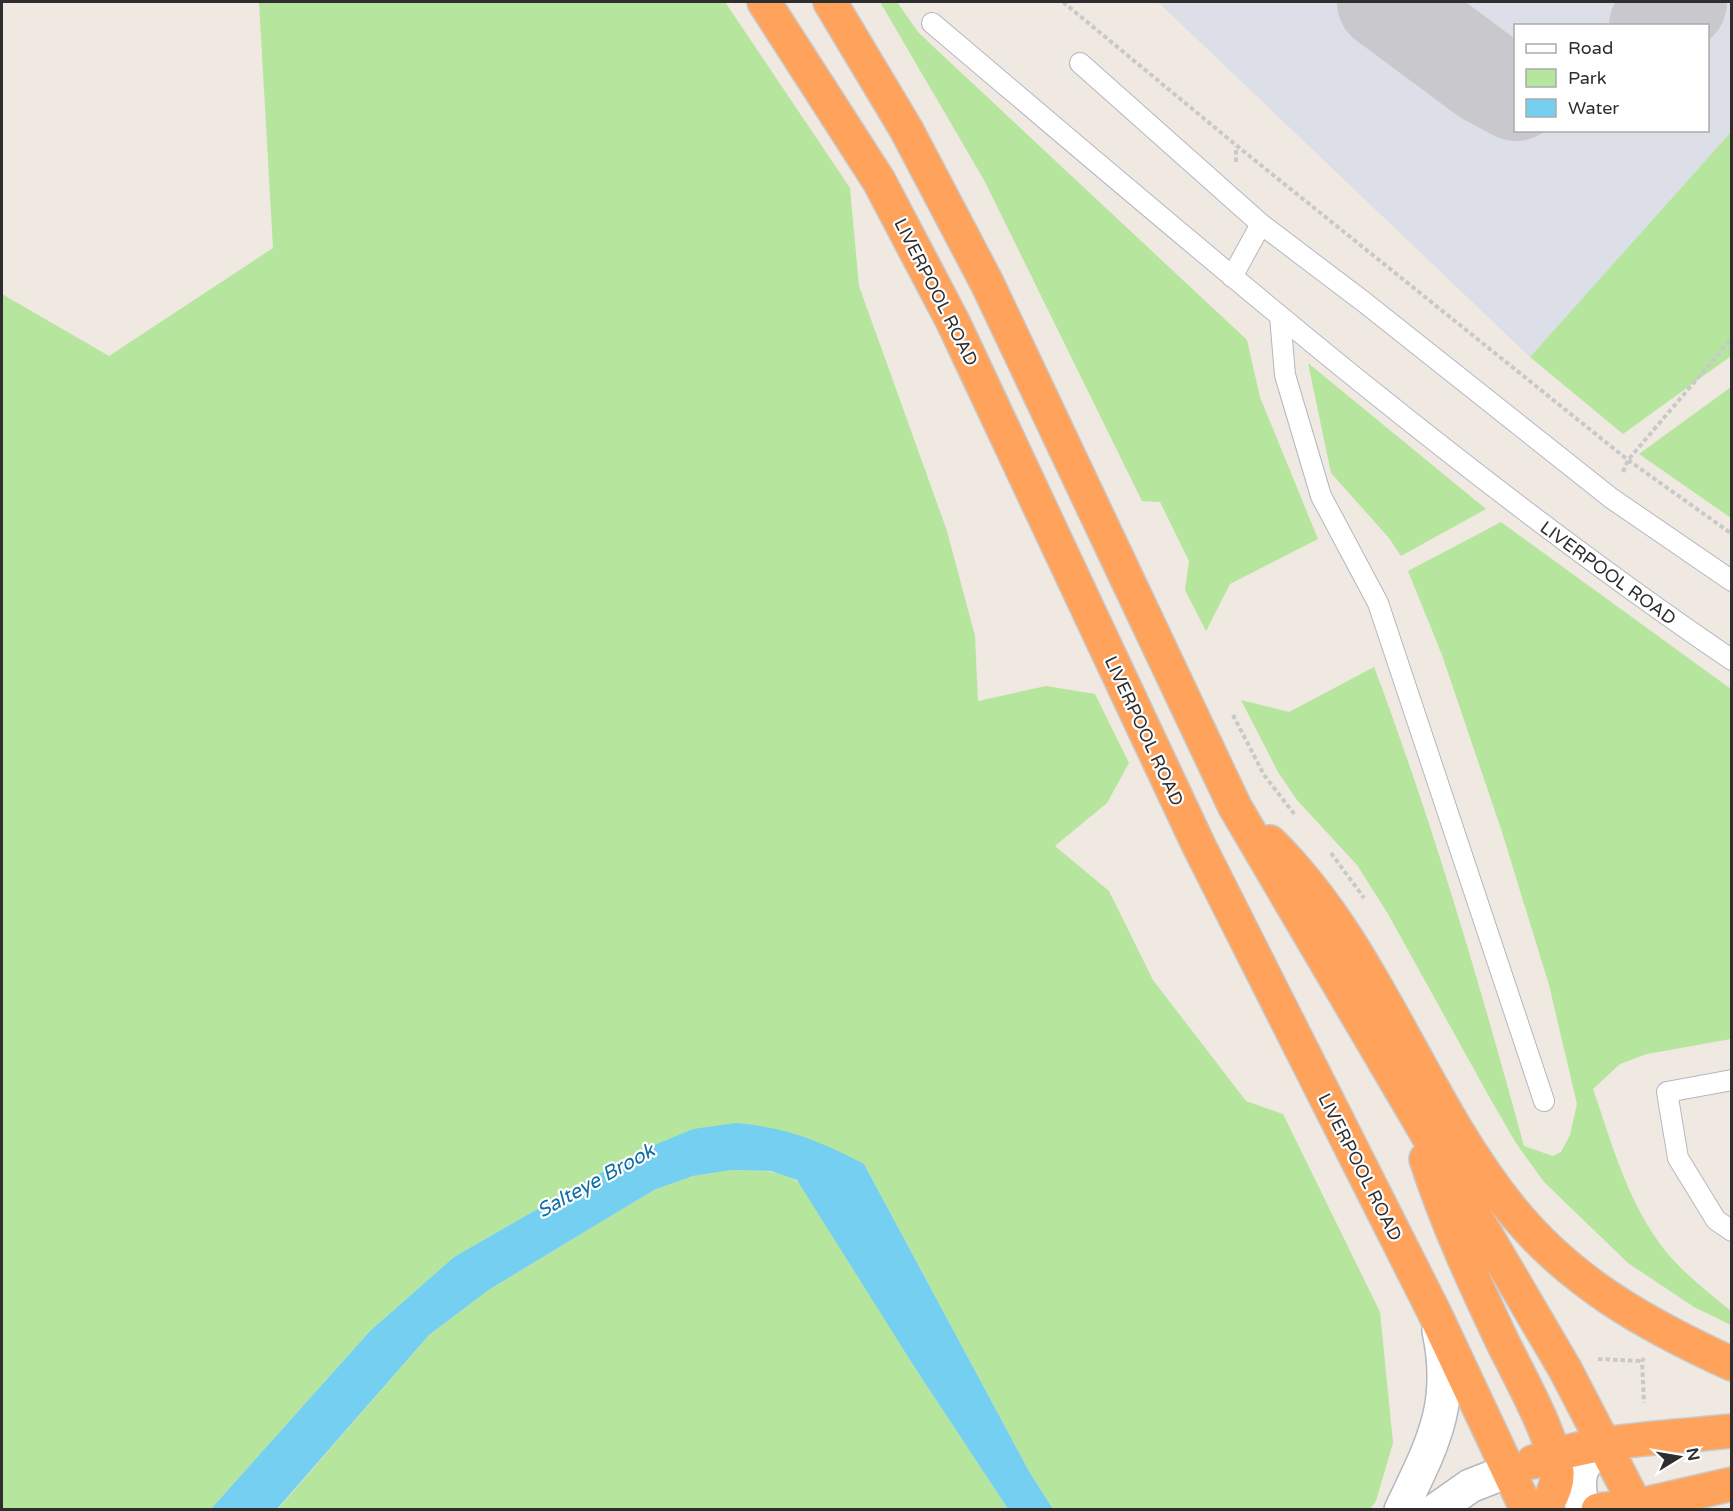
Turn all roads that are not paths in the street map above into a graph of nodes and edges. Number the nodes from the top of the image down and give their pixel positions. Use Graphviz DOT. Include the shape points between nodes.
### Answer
graph roads {
  1 [pos="764,2"];
  2 [pos="830,2"];
  3 [pos="932,23"];
  4 [pos="1080,63"];
  5 [pos="1261,224"];
  6 [pos="1232,277"];
  7 [pos="1280,316"];
  8 [pos="1731,581"];
  9 [pos="1731,660"];
  10 [pos="1235,807"];
  11 [pos="1731,1080"];
  12 [pos="1544,1101"];
  13 [pos="1408,1103"];
  14 [pos="1731,1231"];
  15 [pos="1434,1312"];
  16 [pos="1731,1364"];
  17 [pos="1731,1431"];
  18 [pos="1607,1446"];
  19 [pos="1553,1454"];
  20 [pos="1508,1471"];
  21 [pos="1731,1484"];
  22 [pos="1637,1508"];
  23 [pos="1401,1509"];
  24 [pos="1436,1509"];
  25 [pos="1527,1509"];
  26 [pos="1543,1509"];
  27 [pos="1583,1509"];
  28 [pos="1598,1509"];
  1 -- 15 [label="highway, LIVERPOOL ROAD" via="879,181 942,302 1198,846"];
  2 -- 10 [label="highway" via="906,129 987,283"];
  3 -- 6 [label="lane, LIVERPOOL ROAD"];
  4 -- 5 [label="lane"];
  5 -- 6 [label="lane"];
  5 -- 8 [label="lane" via="1611,498"];
  6 -- 7 [label="lane, LIVERPOOL ROAD"];
  7 -- 9 [label="lane, LIVERPOOL ROAD" via="1528,516"];
  7 -- 12 [label="lane" via="1285,375 1321,496 1378,603"];
  10 -- 13 [label="highway"];
  10 -- 16 [label="highway" via="1296,867 1372,977 1466,1143 1511,1209 1550,1252 1594,1289 1663,1332"];
  11 -- 14 [label="lane" via="1666,1092 1678,1158 1716,1220"];
  13 -- 18 [label="highway"];
  13 -- 19 [label="highway" via="1444,1216 1527,1390"];
  15 -- 20 [label="highway, LIVERPOOL ROAD"];
  15 -- 23 [label="street" via="1443,1355 1444,1402 1432,1442"];
  17 -- 18 [label="highway"];
  18 -- 19 [label="highway"];
  18 -- 22 [label="highway"];
  18 -- 27 [label="street" via="1583,1464 1579,1485"];
  19 -- 20 [label="highway"];
  19 -- 26 [label="highway" via="1557,1473 1554,1490"];
  20 -- 24 [label="street" via="1470,1486"];
  20 -- 25 [label="highway, LIVERPOOL ROAD"];
  21 -- 22 [label="highway"];
  22 -- 28 [label="highway"];
}
